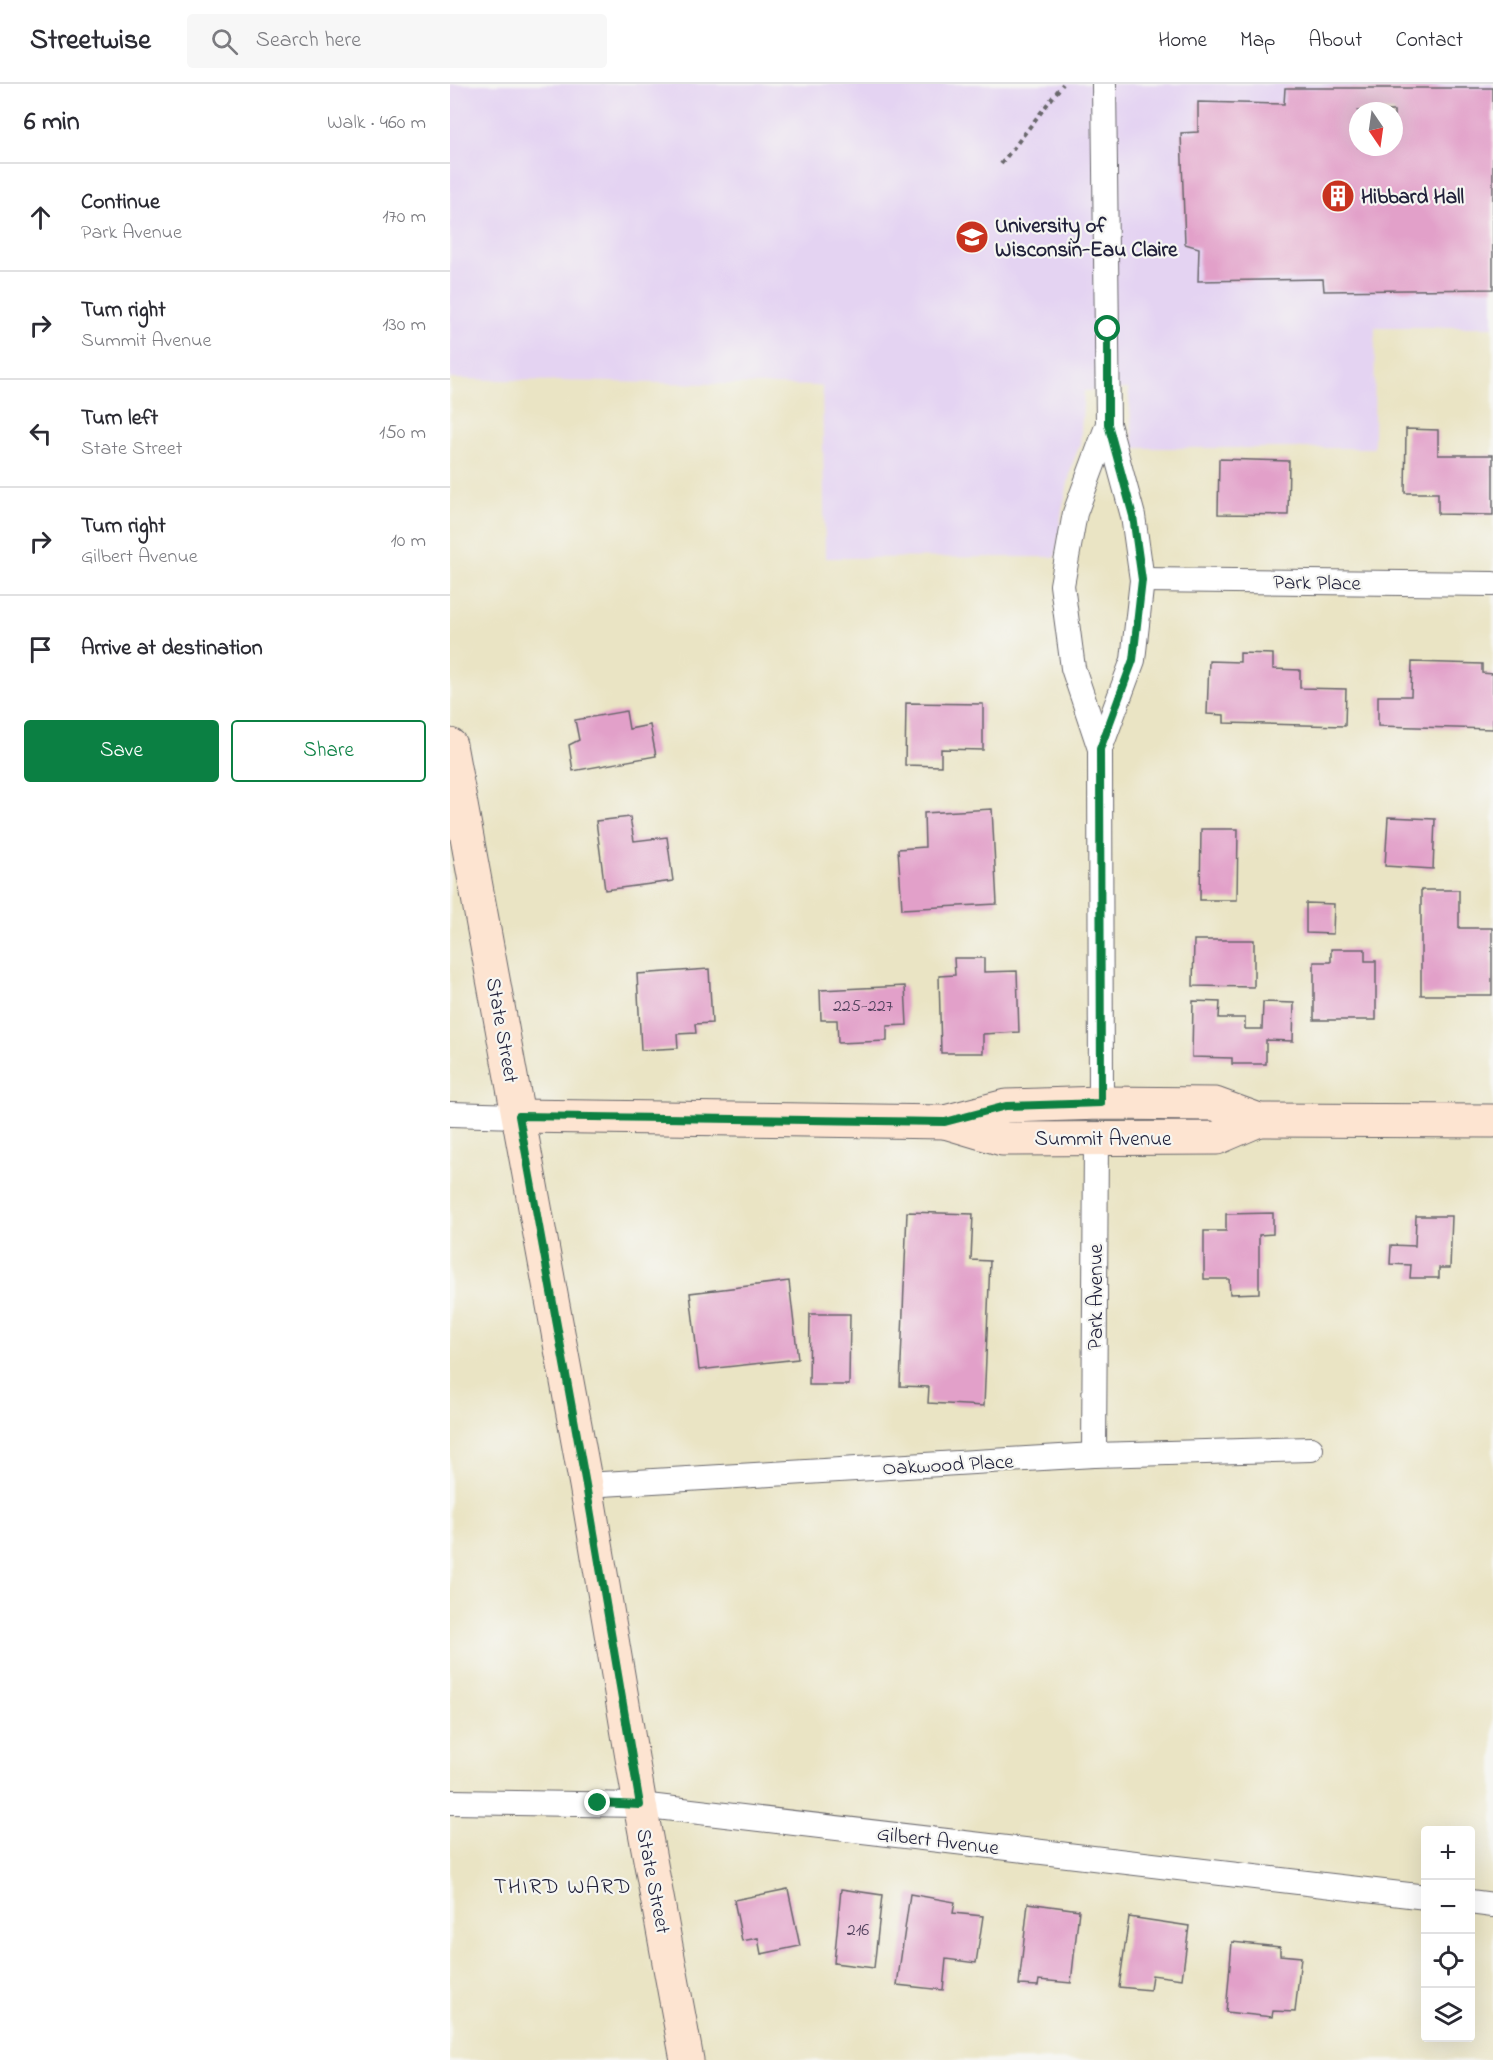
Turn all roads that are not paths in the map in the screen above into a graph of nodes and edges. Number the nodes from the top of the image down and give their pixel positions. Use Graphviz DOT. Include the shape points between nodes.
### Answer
graph roads {
  1 [pos="1104,84"];
  2 [pos="1108,424"];
  3 [pos="1142,580"];
  4 [pos="1493,584"];
  5 [pos="450,745"];
  6 [pos="1100,749"];
  7 [pos="1101,1103"];
  8 [pos="450,1114"];
  9 [pos="519,1116"];
  10 [pos="1259,1120"];
  11 [pos="1493,1121"];
  12 [pos="945,1122"];
  13 [pos="1095,1138"];
  14 [pos="1311,1449"];
  15 [pos="1094,1455"];
  16 [pos="586,1485"];
  17 [pos="450,1802"];
  18 [pos="640,1805"];
  19 [pos="1421,1897"];
  20 [pos="1475,1903"];
  21 [pos="1493,1905"];
  22 [pos="687,2060"];
  1 -- 2 [label="street"];
  2 -- 3 [label="street" via="1133,516"];
  2 -- 6 [label="street" via="1075,513 1062,585 1073,668"];
  3 -- 4 [label="street, Park Place"];
  3 -- 6 [label="street" via="1133,660"];
  5 -- 9 [label="main road, State Street"];
  6 -- 7 [label="street"];
  7 -- 10 [label="main road, Summit Avenue" via="1215,1104"];
  7 -- 12 [label="main road, Summit Avenue" via="1006,1106"];
  8 -- 9 [label="street, Summit Avenue"];
  9 -- 12 [label="main road, Summit Avenue"];
  9 -- 16 [label="main road, State Street"];
  10 -- 11 [label="main road, Summit Avenue"];
  10 -- 13 [label="main road, Summit Avenue" via="1216,1138"];
  12 -- 13 [label="main road, Summit Avenue" via="1002,1139"];
  13 -- 15 [label="street, Park Avenue"];
  14 -- 15 [label="street, Oakwood Place"];
  15 -- 16 [label="street, Oakwood Place"];
  16 -- 18 [label="main road, State Street"];
  17 -- 18 [label="street, Gilbert Avenue"];
  18 -- 19 [label="street, Gilbert Avenue"];
  18 -- 22 [label="main road, State Street"];
  20 -- 21 [label="street"];
}
